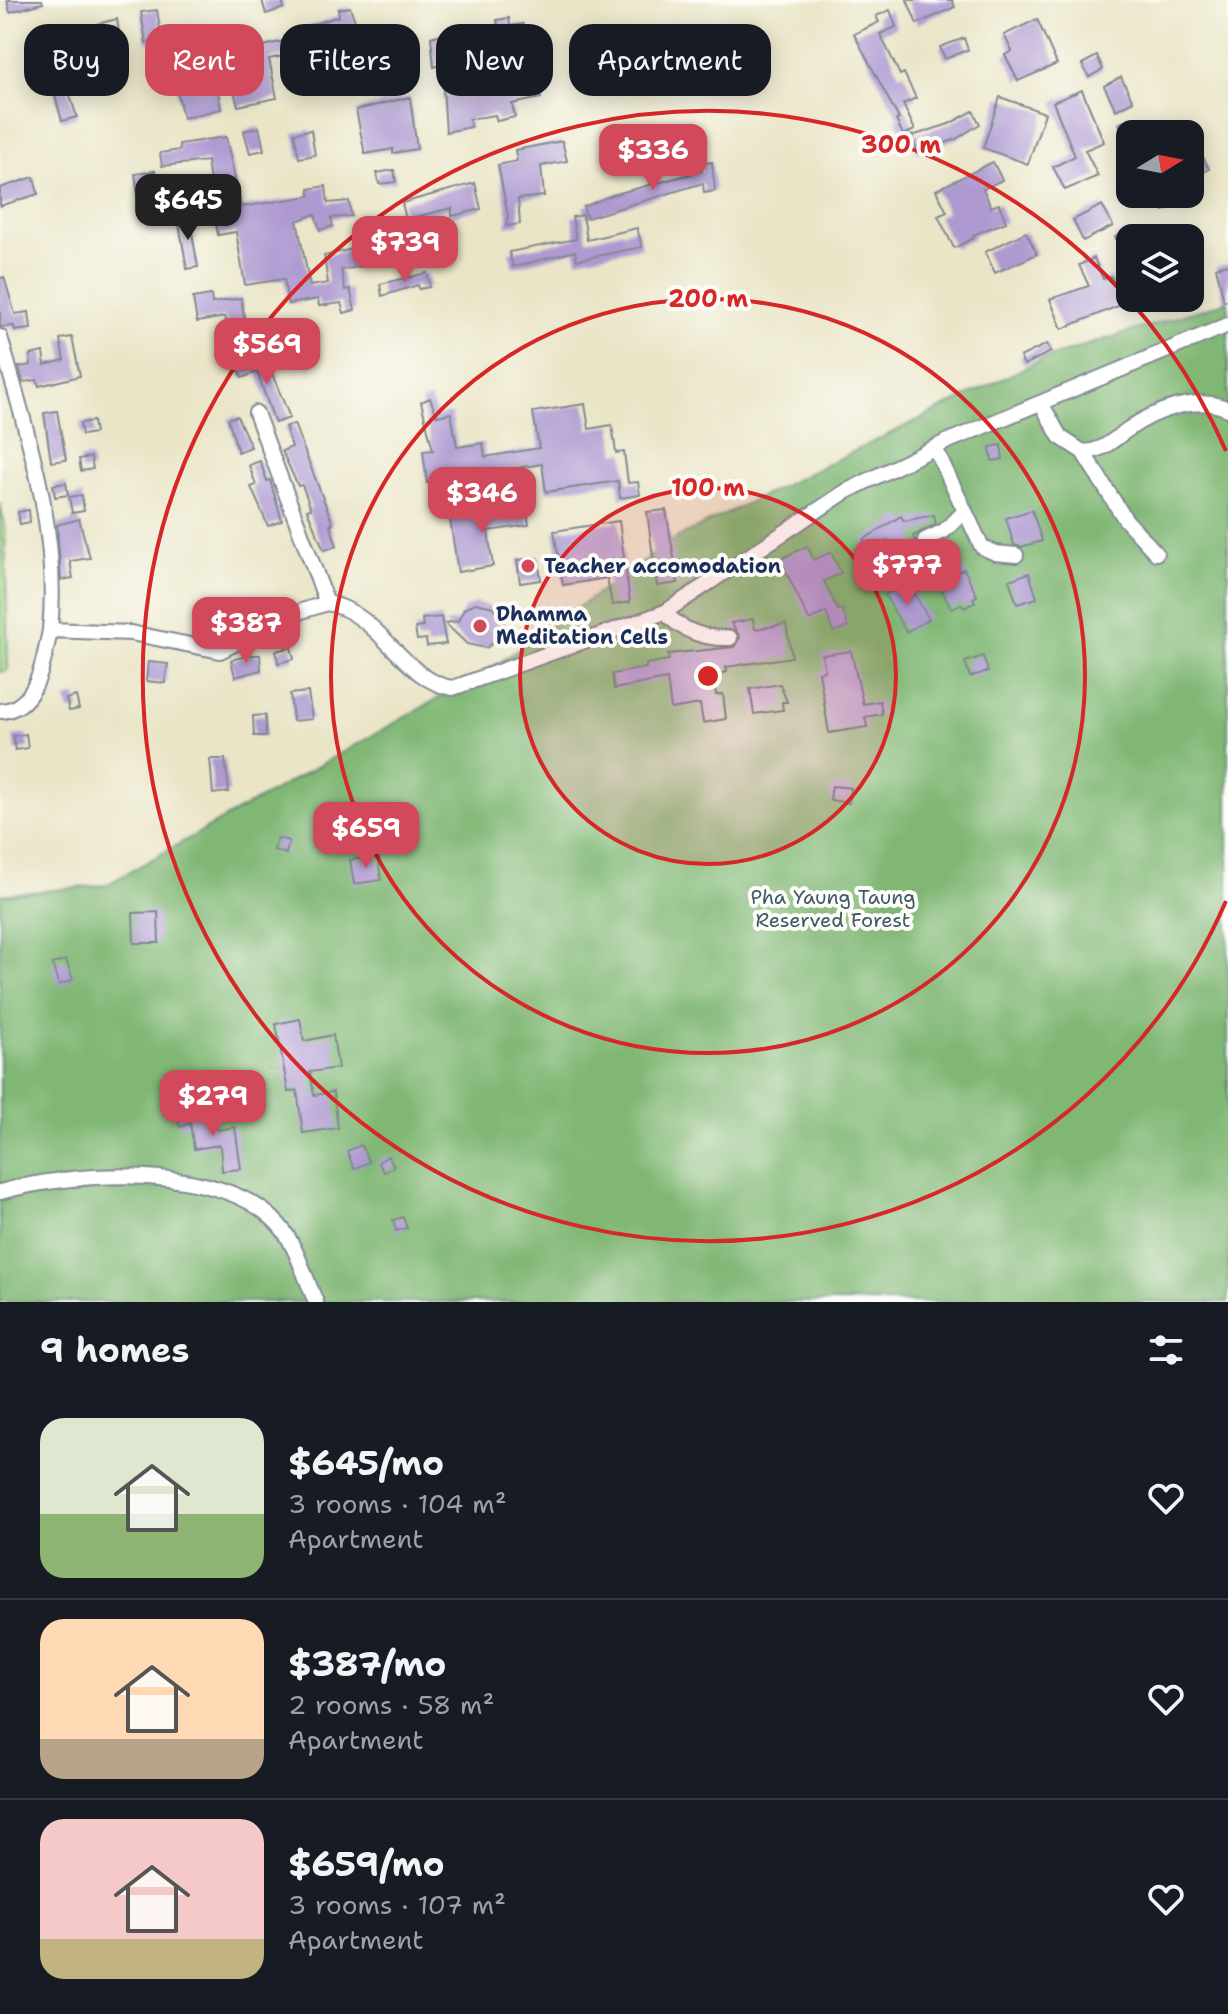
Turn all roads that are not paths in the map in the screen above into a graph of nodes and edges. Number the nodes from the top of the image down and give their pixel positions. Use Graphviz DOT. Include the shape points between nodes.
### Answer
graph roads {
  1 [pos="1228,325"];
  2 [pos="0,337"];
  3 [pos="1041,403"];
  4 [pos="1228,409"];
  5 [pos="256,413"];
  6 [pos="935,448"];
  7 [pos="1083,452"];
  8 [pos="965,511"];
  9 [pos="925,540"];
  10 [pos="1156,553"];
  11 [pos="1016,555"];
  12 [pos="327,603"];
  13 [pos="665,612"];
  14 [pos="50,630"];
  15 [pos="730,638"];
  16 [pos="0,711"];
  17 [pos="0,1192"];
  18 [pos="316,1302"];
  1 -- 3 [label="street"];
  2 -- 14 [label="street" via="43,496 52,550"];
  3 -- 6 [label="street"];
  3 -- 7 [label="street" via="1060,437"];
  4 -- 7 [label="street" via="1219,404 1179,405 1138,423 1100,450"];
  5 -- 12 [label="street"];
  6 -- 8 [label="street"];
  6 -- 13 [label="street" via="845,492"];
  7 -- 10 [label="street" via="1125,519"];
  8 -- 9 [label="street"];
  8 -- 11 [label="street" via="982,547"];
  12 -- 13 [label="street" via="370,623 408,662 453,688"];
  12 -- 14 [label="street" via="220,651 131,633"];
  13 -- 15 [label="street" via="688,631"];
  14 -- 16 [label="street" via="33,690 10,711"];
  17 -- 18 [label="street" via="81,1177 218,1186 259,1205 282,1227"];
}
